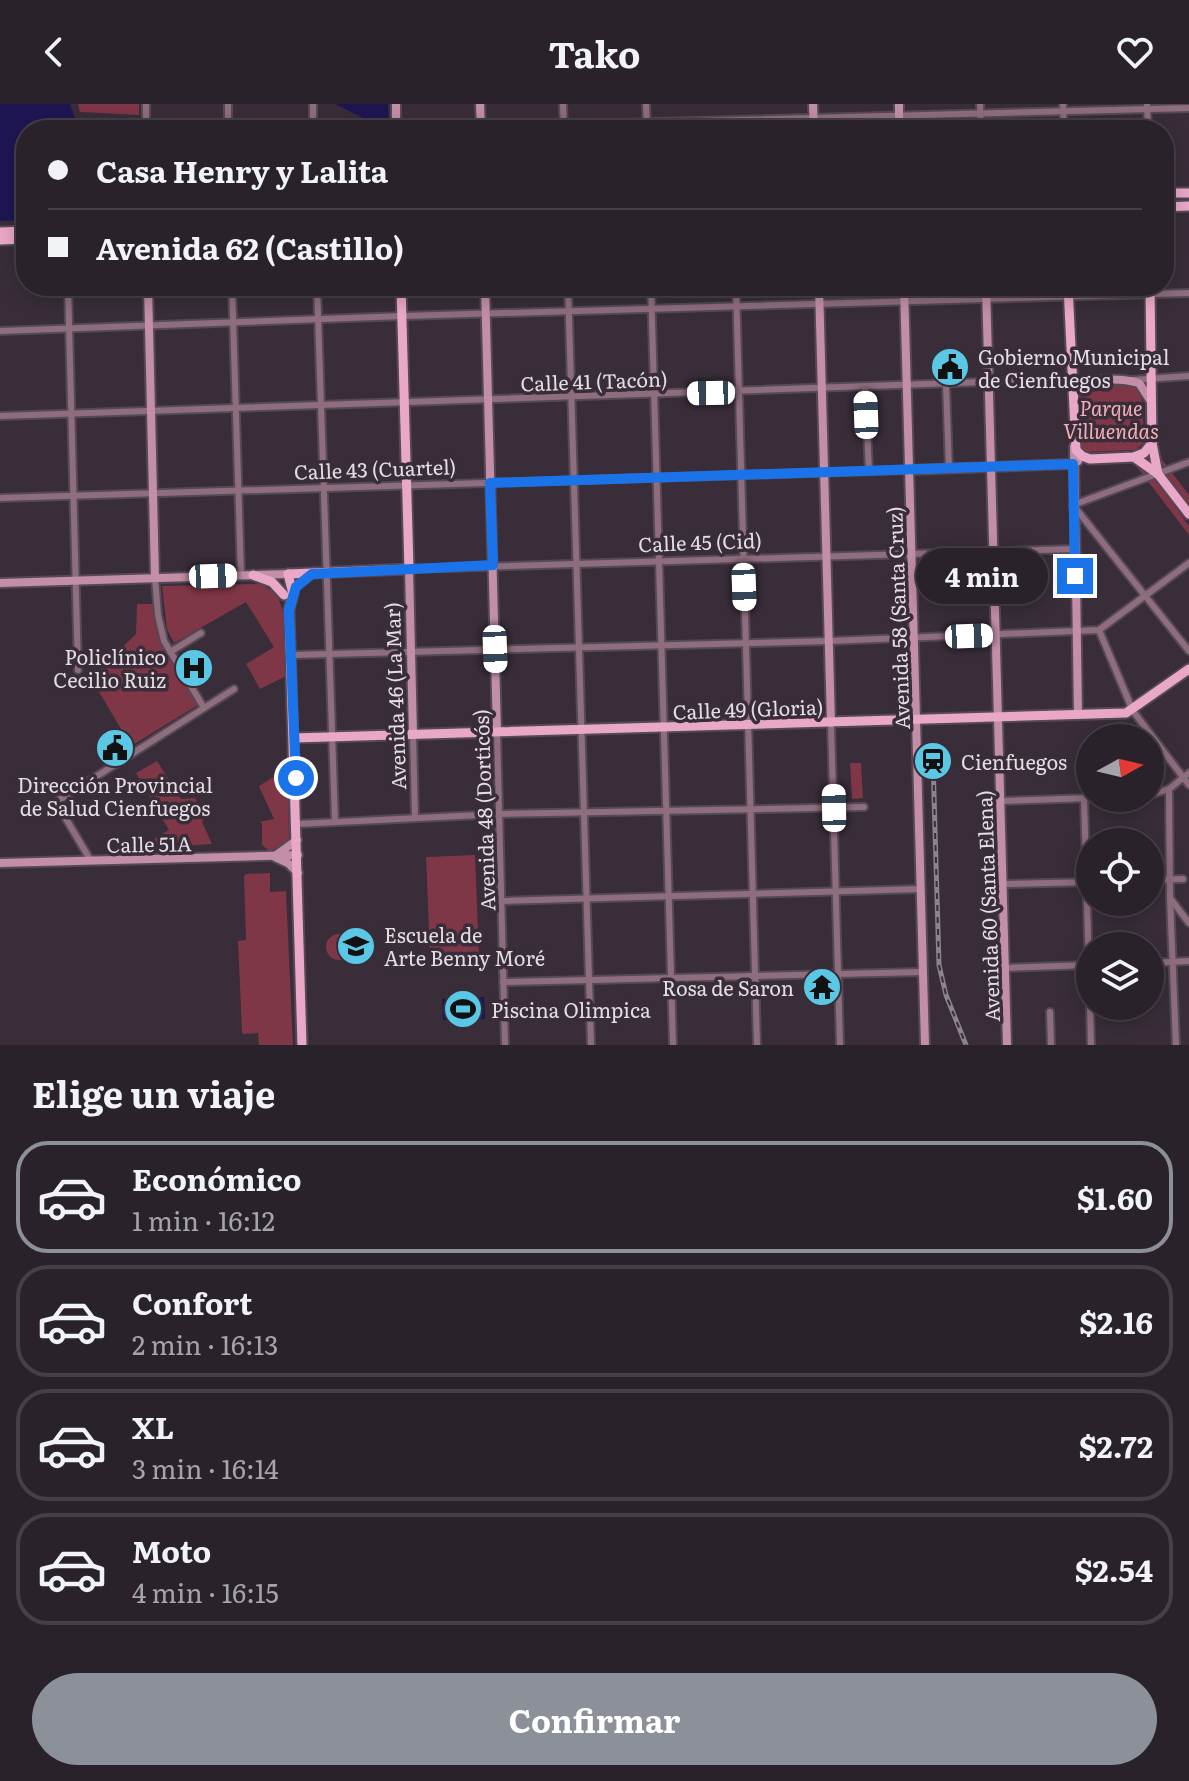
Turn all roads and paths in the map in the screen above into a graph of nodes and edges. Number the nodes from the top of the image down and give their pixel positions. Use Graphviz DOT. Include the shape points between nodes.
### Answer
graph roads {
  1 [pos="813,104"];
  2 [pos="899,104"];
  3 [pos="980,104"];
  4 [pos="1148,106"];
  5 [pos="1063,108"];
  6 [pos="1189,108"];
  7 [pos="981,113"];
  8 [pos="899,117"];
  9 [pos="813,118"];
  10 [pos="771,120"];
  11 [pos="981,120"];
  12 [pos="68,296"];
  13 [pos="148,296"];
  14 [pos="232,296"];
  15 [pos="317,296"];
  16 [pos="402,296"];
  17 [pos="485,296"];
  18 [pos="568,296"];
  19 [pos="651,296"];
  20 [pos="736,296"];
  21 [pos="820,296"];
  22 [pos="904,296"];
  23 [pos="1009,296"];
  24 [pos="1068,296"];
  25 [pos="1150,296"];
  26 [pos="986,298"];
  27 [pos="904,301"];
  28 [pos="820,304"];
  29 [pos="737,307"];
  30 [pos="652,310"];
  31 [pos="569,312"];
  32 [pos="486,314"];
  33 [pos="403,316"];
  34 [pos="318,320"];
  35 [pos="233,324"];
  36 [pos="149,327"];
  37 [pos="69,329"];
  38 [pos="0,331"];
  39 [pos="1189,376"];
  40 [pos="1152,378"];
  41 [pos="1072,379"];
  42 [pos="1130,380"];
  43 [pos="1089,381"];
  44 [pos="989,382"];
  45 [pos="946,384"];
  46 [pos="907,386"];
  47 [pos="865,387"];
  48 [pos="822,389"];
  49 [pos="739,392"];
  50 [pos="654,394"];
  51 [pos="571,396"];
  52 [pos="1073,397"];
  53 [pos="488,400"];
  54 [pos="405,401"];
  55 [pos="1151,402"];
  56 [pos="321,404"];
  57 [pos="236,407"];
  58 [pos="151,410"];
  59 [pos="71,413"];
  60 [pos="0,416"];
  61 [pos="1074,442"];
  62 [pos="1152,443"];
  63 [pos="1134,457"];
  64 [pos="1090,459"];
  65 [pos="1189,462"];
  66 [pos="1073,464"];
  67 [pos="991,468"];
  68 [pos="949,469"];
  69 [pos="909,470"];
  70 [pos="869,471"];
  71 [pos="824,473"];
  72 [pos="1158,474"];
  73 [pos="741,475"];
  74 [pos="656,478"];
  75 [pos="574,480"];
  76 [pos="490,483"];
  77 [pos="407,486"];
  78 [pos="324,488"];
  79 [pos="239,491"];
  80 [pos="153,493"];
  81 [pos="74,496"];
  82 [pos="0,498"];
  83 [pos="1073,505"];
  84 [pos="1189,514"];
  85 [pos="1074,549"];
  86 [pos="994,551"];
  87 [pos="911,553"];
  88 [pos="827,556"];
  89 [pos="744,558"];
  90 [pos="659,561"];
  91 [pos="577,563"];
  92 [pos="1189,563"];
  93 [pos="493,565"];
  94 [pos="409,569"];
  95 [pos="327,573"];
  96 [pos="288,574"];
  97 [pos="312,574"];
  98 [pos="241,575"];
  99 [pos="253,575"];
  100 [pos="155,578"];
  101 [pos="76,581"];
  102 [pos="0,583"];
  103 [pos="288,594"];
  104 [pos="1146,595"];
  105 [pos="1099,630"];
  106 [pos="1076,631"];
  107 [pos="201,633"];
  108 [pos="996,635"];
  109 [pos="914,638"];
  110 [pos="829,641"];
  111 [pos="746,644"];
  112 [pos="661,646"];
  113 [pos="580,647"];
  114 [pos="495,649"];
  115 [pos="411,651"];
  116 [pos="1189,651"];
  117 [pos="170,652"];
  118 [pos="329,653"];
  119 [pos="292,655"];
  120 [pos="1189,669"];
  121 [pos="78,670"];
  122 [pos="234,689"];
  123 [pos="204,708"];
  124 [pos="1133,711"];
  125 [pos="1078,714"];
  126 [pos="998,717"];
  127 [pos="916,720"];
  128 [pos="294,722"];
  129 [pos="831,723"];
  130 [pos="748,727"];
  131 [pos="664,728"];
  132 [pos="582,730"];
  133 [pos="497,732"];
  134 [pos="413,734"];
  135 [pos="332,736"];
  136 [pos="314,737"];
  137 [pos="294,738"];
  138 [pos="295,756"];
  139 [pos="1186,775"];
  140 [pos="1189,785"];
  141 [pos="1169,789"];
  142 [pos="1164,791"];
  143 [pos="1076,798"];
  144 [pos="1000,801"];
  145 [pos="864,807"];
  146 [pos="834,808"];
  147 [pos="666,810"];
  148 [pos="751,810"];
  149 [pos="585,812"];
  150 [pos="500,814"];
  151 [pos="415,817"];
  152 [pos="335,821"];
  153 [pos="297,824"];
  154 [pos="297,840"];
  155 [pos="298,855"];
  156 [pos="275,856"];
  157 [pos="91,861"];
  158 [pos="0,863"];
  159 [pos="298,873"];
  160 [pos="1186,877"];
  161 [pos="1164,879"];
  162 [pos="1170,879"];
  163 [pos="1076,882"];
  164 [pos="1004,884"];
  165 [pos="921,889"];
  166 [pos="836,892"];
  167 [pos="1170,894"];
  168 [pos="753,895"];
  169 [pos="669,897"];
  170 [pos="587,899"];
  171 [pos="502,901"];
  172 [pos="1189,923"];
  173 [pos="1189,961"];
  174 [pos="1164,962"];
  175 [pos="1173,962"];
  176 [pos="1076,965"];
  177 [pos="1005,968"];
  178 [pos="923,972"];
  179 [pos="838,974"];
  180 [pos="755,976"];
  181 [pos="671,979"];
  182 [pos="589,981"];
  183 [pos="503,982"];
  184 [pos="1050,1012"];
  185 [pos="1090,1020"];
  186 [pos="302,1045"];
  187 [pos="505,1045"];
  188 [pos="591,1045"];
  189 [pos="673,1045"];
  190 [pos="757,1045"];
  191 [pos="840,1045"];
  192 [pos="925,1045"];
  193 [pos="1007,1045"];
  194 [pos="1051,1045"];
  195 [pos="1091,1045"];
  196 [pos="1176,1045"];
  1 -- 9 [label="street"];
  2 -- 8 [label="street"];
  3 -- 7 [label="street"];
  4 -- 5 [label="street"];
  4 -- 6 [label="street"];
  5 -- 7 [label="street"];
  7 -- 8 [label="street"];
  7 -- 11 [label="street"];
  8 -- 9 [label="street"];
  9 -- 10 [label="street"];
  12 -- 37 [label="street"];
  13 -- 36 [label="street"];
  14 -- 35 [label="street"];
  15 -- 34 [label="street"];
  16 -- 33 [label="main road, Avenida 46 (La Mar)"];
  17 -- 32 [label="street, Avenida 48 (Dorticós)"];
  18 -- 31 [label="street"];
  19 -- 30 [label="street"];
  20 -- 29 [label="street"];
  21 -- 28 [label="street"];
  22 -- 27 [label="street, Avenida 58 (Santa Cruz)"];
  23 -- 26 [label="street"];
  24 -- 41 [label="main road"];
  25 -- 40 [label="main road"];
  26 -- 27 [label="street"];
  26 -- 44 [label="street, Avenida 60 (Santa Elena)"];
  27 -- 28 [label="street"];
  27 -- 46 [label="street, Avenida 58 (Santa Cruz)"];
  28 -- 29 [label="street"];
  28 -- 48 [label="street"];
  29 -- 30 [label="street"];
  29 -- 49 [label="street"];
  30 -- 31 [label="street"];
  30 -- 50 [label="street"];
  31 -- 32 [label="street"];
  31 -- 51 [label="street"];
  32 -- 33 [label="street"];
  32 -- 53 [label="street, Avenida 48 (Dorticós)"];
  33 -- 34 [label="street"];
  33 -- 54 [label="main road, Avenida 46 (La Mar)"];
  34 -- 35 [label="street"];
  34 -- 56 [label="street"];
  35 -- 36 [label="street"];
  35 -- 57 [label="street"];
  36 -- 37 [label="street"];
  36 -- 58 [label="street"];
  37 -- 38 [label="street"];
  37 -- 59 [label="street"];
  39 -- 40 [label="street, Calle 41 (Tacón)"];
  40 -- 42 [label="street, Calle 41 (Tacón)"];
  40 -- 55 [label="main road"];
  41 -- 43 [label="street, Calle 41 (Tacón)"];
  41 -- 44 [label="street, Calle 41 (Tacón)"];
  41 -- 52 [label="main road"];
  42 -- 43 [label="street, Calle 41 (Tacón)"];
  42 -- 55 [label="street" via="1139,383"];
  43 -- 52 [label="street" via="1076,388"];
  44 -- 45 [label="street, Calle 41 (Tacón)"];
  44 -- 67 [label="street, Avenida 60 (Santa Elena)"];
  45 -- 46 [label="street, Calle 41 (Tacón)"];
  45 -- 68 [label="street"];
  46 -- 47 [label="street, Calle 41 (Tacón)"];
  46 -- 69 [label="street, Avenida 58 (Santa Cruz)"];
  47 -- 48 [label="street, Calle 41 (Tacón)"];
  47 -- 70 [label="street"];
  48 -- 49 [label="street, Calle 41 (Tacón)"];
  48 -- 71 [label="street"];
  49 -- 50 [label="street, Calle 41 (Tacón)"];
  49 -- 73 [label="street"];
  50 -- 51 [label="street, Calle 41 (Tacón)"];
  50 -- 74 [label="street"];
  51 -- 53 [label="street, Calle 41 (Tacón)"];
  51 -- 75 [label="street"];
  52 -- 61 [label="main road"];
  53 -- 54 [label="street, Calle 41 (Tacón)"];
  53 -- 76 [label="street, Avenida 48 (Dorticós)"];
  54 -- 56 [label="street, Calle 41 (Tacón)"];
  54 -- 77 [label="main road, Avenida 46 (La Mar)"];
  55 -- 62 [label="main road"];
  56 -- 57 [label="street, Calle 41 (Tacón)"];
  56 -- 78 [label="street"];
  57 -- 58 [label="street, Calle 41 (Tacón)"];
  57 -- 79 [label="street"];
  58 -- 59 [label="street, Calle 41 (Tacón)"];
  58 -- 80 [label="street"];
  59 -- 60 [label="street, Calle 41 (Tacón)"];
  59 -- 81 [label="street"];
  61 -- 64 [label="main road" via="1076,450"];
  61 -- 66 [label="street"];
  62 -- 63 [label="main road"];
  62 -- 72 [label="main road"];
  63 -- 64 [label="main road, Calle 43 (Cuartel)"];
  63 -- 72 [label="main road"];
  64 -- 66 [label="street, Calle 43 (Cuartel)"];
  65 -- 72 [label="street"];
  66 -- 67 [label="street, Calle 43 (Cuartel)"];
  66 -- 83 [label="street"];
  67 -- 68 [label="street, Calle 43 (Cuartel)"];
  67 -- 86 [label="street, Avenida 60 (Santa Elena)"];
  68 -- 69 [label="street, Calle 43 (Cuartel)"];
  69 -- 70 [label="street, Calle 43 (Cuartel)"];
  69 -- 87 [label="street, Avenida 58 (Santa Cruz)"];
  70 -- 71 [label="street, Calle 43 (Cuartel)"];
  71 -- 73 [label="street, Calle 43 (Cuartel)"];
  71 -- 88 [label="street"];
  72 -- 83 [label="street"];
  72 -- 84 [label="main road"];
  73 -- 74 [label="street, Calle 43 (Cuartel)"];
  73 -- 89 [label="street"];
  74 -- 75 [label="street, Calle 43 (Cuartel)"];
  74 -- 90 [label="street"];
  75 -- 76 [label="street, Calle 43 (Cuartel)"];
  75 -- 91 [label="street"];
  76 -- 77 [label="street, Calle 43 (Cuartel)"];
  76 -- 93 [label="street, Avenida 48 (Dorticós)"];
  77 -- 78 [label="street, Calle 43 (Cuartel)"];
  77 -- 94 [label="main road, Avenida 46 (La Mar)"];
  78 -- 79 [label="street, Calle 43 (Cuartel)"];
  78 -- 95 [label="street"];
  79 -- 80 [label="street, Calle 43 (Cuartel)"];
  79 -- 98 [label="street"];
  80 -- 81 [label="street, Calle 43 (Cuartel)"];
  80 -- 100 [label="street"];
  81 -- 82 [label="street, Calle 43 (Cuartel)"];
  81 -- 101 [label="street"];
  83 -- 85 [label="street"];
  83 -- 104 [label="street"];
  85 -- 86 [label="street, Calle 45 (Cid)"];
  85 -- 106 [label="street"];
  86 -- 87 [label="street, Calle 45 (Cid)"];
  86 -- 108 [label="street, Avenida 60 (Santa Elena)"];
  87 -- 88 [label="street, Calle 45 (Cid)"];
  87 -- 109 [label="street, Avenida 58 (Santa Cruz)"];
  88 -- 89 [label="street, Calle 45 (Cid)"];
  88 -- 110 [label="street"];
  89 -- 90 [label="street, Calle 45 (Cid)"];
  89 -- 111 [label="street"];
  90 -- 91 [label="street, Calle 45 (Cid)"];
  90 -- 112 [label="street"];
  91 -- 93 [label="street, Calle 45 (Cid)"];
  91 -- 113 [label="street"];
  92 -- 104 [label="street"];
  93 -- 94 [label="street, Calle 45 (Cid)"];
  93 -- 114 [label="street, Avenida 48 (Dorticós)"];
  94 -- 95 [label="main road, Calle 45 (Cid)"];
  94 -- 115 [label="street, Avenida 46 (La Mar)"];
  95 -- 97 [label="main road, Calle 45 (Cid)"];
  95 -- 118 [label="street"];
  96 -- 97 [label="main road, Calle 45 (Cid)"];
  96 -- 99 [label="street"];
  96 -- 103 [label="main road"];
  97 -- 103 [label="main road"];
  98 -- 99 [label="street"];
  98 -- 100 [label="street"];
  99 -- 103 [label="main road"];
  100 -- 101 [label="street"];
  100 -- 117 [label="street" via="158,615"];
  101 -- 102 [label="street"];
  101 -- 121 [label="street"];
  103 -- 119 [label="main road"];
  104 -- 105 [label="street"];
  104 -- 116 [label="street"];
  105 -- 106 [label="street"];
  105 -- 124 [label="street"];
  106 -- 108 [label="street"];
  106 -- 125 [label="street"];
  107 -- 117 [label="street"];
  108 -- 109 [label="street"];
  108 -- 126 [label="street, Avenida 60 (Santa Elena)"];
  109 -- 110 [label="street"];
  109 -- 127 [label="street, Avenida 58 (Santa Cruz)"];
  110 -- 111 [label="street"];
  110 -- 129 [label="street"];
  111 -- 112 [label="street"];
  111 -- 130 [label="street"];
  112 -- 113 [label="street"];
  112 -- 131 [label="street"];
  113 -- 114 [label="street"];
  113 -- 132 [label="street"];
  114 -- 115 [label="street"];
  114 -- 133 [label="street, Avenida 48 (Dorticós)"];
  115 -- 118 [label="street"];
  115 -- 134 [label="street, Avenida 46 (La Mar)"];
  117 -- 123 [label="street"];
  118 -- 119 [label="street"];
  118 -- 135 [label="street"];
  119 -- 128 [label="main road"];
  120 -- 124 [label="main road"];
  122 -- 123 [label="street"];
  123 -- 157 [label="street" via="56,802"];
  124 -- 125 [label="main road, Calle 49 (Gloria)"];
  124 -- 139 [label="street"];
  125 -- 126 [label="main road, Calle 49 (Gloria)"];
  126 -- 127 [label="main road, Calle 49 (Gloria)"];
  126 -- 144 [label="street, Avenida 60 (Santa Elena)"];
  127 -- 129 [label="main road, Calle 49 (Gloria)"];
  127 -- 165 [label="street, Avenida 58 (Santa Cruz)"];
  128 -- 136 [label="main road"];
  128 -- 137 [label="main road"];
  129 -- 130 [label="main road, Calle 49 (Gloria)"];
  129 -- 146 [label="street"];
  130 -- 131 [label="main road, Calle 49 (Gloria)"];
  130 -- 148 [label="street"];
  131 -- 132 [label="main road, Calle 49 (Gloria)"];
  131 -- 147 [label="street"];
  132 -- 133 [label="main road, Calle 49 (Gloria)"];
  132 -- 149 [label="street"];
  133 -- 134 [label="main road, Calle 49 (Gloria)"];
  133 -- 150 [label="street, Avenida 48 (Dorticós)"];
  134 -- 135 [label="main road, Calle 49 (Gloria)"];
  134 -- 151 [label="street, Avenida 46 (La Mar)"];
  135 -- 136 [label="main road, Calle 49 (Gloria)"];
  135 -- 152 [label="street"];
  136 -- 137 [label="main road, Calle 49 (Gloria)"];
  136 -- 138 [label="main road"];
  137 -- 138 [label="main road"];
  138 -- 153 [label="main road"];
  139 -- 140 [label="street"];
  139 -- 141 [label="street"];
  141 -- 142 [label="street"];
  141 -- 162 [label="street"];
  143 -- 144 [label="street"];
  144 -- 164 [label="street, Avenida 60 (Santa Elena)"];
  145 -- 146 [label="street"];
  146 -- 148 [label="street"];
  146 -- 166 [label="street"];
  147 -- 148 [label="street"];
  147 -- 149 [label="street"];
  147 -- 169 [label="street"];
  148 -- 168 [label="street"];
  149 -- 150 [label="street"];
  149 -- 170 [label="street"];
  150 -- 151 [label="street"];
  150 -- 171 [label="street, Avenida 48 (Dorticós)"];
  151 -- 152 [label="street"];
  152 -- 153 [label="street"];
  153 -- 154 [label="main road"];
  154 -- 155 [label="main road"];
  154 -- 156 [label="street"];
  155 -- 156 [label="street, Calle 51A"];
  155 -- 159 [label="main road"];
  156 -- 157 [label="street, Calle 51A"];
  156 -- 159 [label="street"];
  157 -- 158 [label="street, Calle 51A"];
  159 -- 186 [label="main road"];
  160 -- 162 [label="street"];
  160 -- 167 [label="street"];
  161 -- 162 [label="street"];
  162 -- 167 [label="street"];
  163 -- 164 [label="street"];
  164 -- 177 [label="street, Avenida 60 (Santa Elena)"];
  165 -- 166 [label="street"];
  165 -- 178 [label="street, Avenida 58 (Santa Cruz)"];
  166 -- 168 [label="street"];
  166 -- 179 [label="street"];
  167 -- 172 [label="street"];
  167 -- 175 [label="street"];
  168 -- 169 [label="street"];
  168 -- 180 [label="street"];
  169 -- 170 [label="street"];
  169 -- 181 [label="street"];
  170 -- 171 [label="street"];
  170 -- 182 [label="street"];
  171 -- 183 [label="street, Avenida 48 (Dorticós)"];
  173 -- 175 [label="street"];
  174 -- 175 [label="street"];
  175 -- 196 [label="street"];
  176 -- 177 [label="street"];
  177 -- 193 [label="street, Avenida 60 (Santa Elena)"];
  178 -- 179 [label="street"];
  178 -- 192 [label="street, Avenida 58 (Santa Cruz)"];
  179 -- 180 [label="street"];
  179 -- 191 [label="street"];
  180 -- 181 [label="street"];
  180 -- 190 [label="street"];
  181 -- 182 [label="street"];
  181 -- 189 [label="street"];
  182 -- 183 [label="street"];
  182 -- 188 [label="street"];
  183 -- 187 [label="street, Avenida 48 (Dorticós)"];
  184 -- 194 [label="street"];
  185 -- 195 [label="street"];
}
